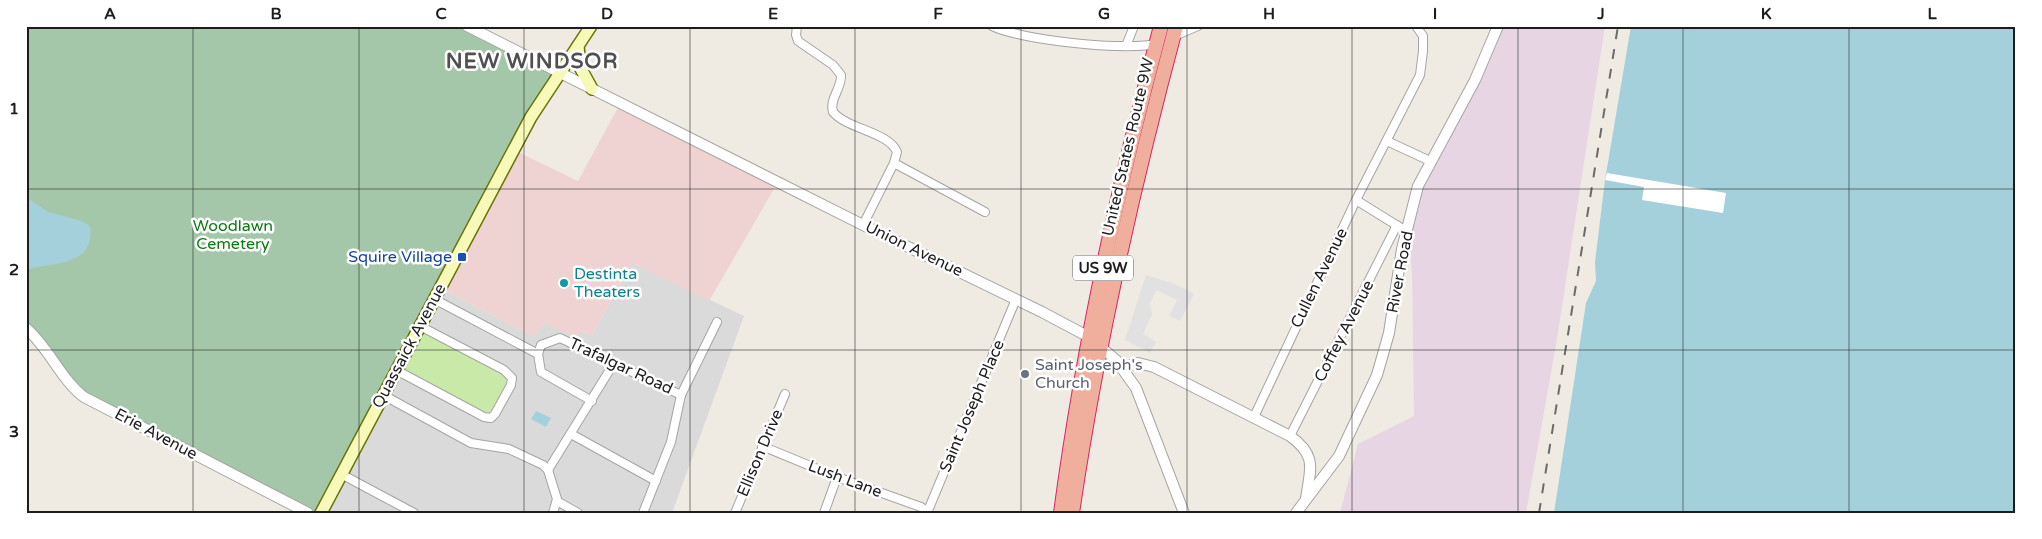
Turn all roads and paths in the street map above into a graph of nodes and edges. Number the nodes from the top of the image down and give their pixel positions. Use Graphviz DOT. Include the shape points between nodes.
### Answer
graph roads {
  1 [pos="467,26"];
  2 [pos="591,26"];
  3 [pos="797,26"];
  4 [pos="1134,26"];
  5 [pos="1161,26"];
  6 [pos="1198,26"];
  7 [pos="1416,26"];
  8 [pos="1498,26"];
  9 [pos="996,27"];
  10 [pos="1175,32"];
  11 [pos="1157,44"];
  12 [pos="578,46"];
  13 [pos="1126,46"];
  14 [pos="559,73"];
  15 [pos="592,89"];
  16 [pos="1387,141"];
  17 [pos="1430,161"];
  18 [pos="894,163"];
  19 [pos="1356,200"];
  20 [pos="985,212"];
  21 [pos="863,225"];
  22 [pos="1397,225"];
  23 [pos="1408,231"];
  24 [pos="434,299"];
  25 [pos="1016,299"];
  26 [pos="717,322"];
  27 [pos="420,326"];
  28 [pos="26,328"];
  29 [pos="1089,337"];
  30 [pos="1102,347"];
  31 [pos="538,354"];
  32 [pos="614,363"];
  33 [pos="1122,368"];
  34 [pos="396,370"];
  35 [pos="785,394"];
  36 [pos="681,395"];
  37 [pos="383,396"];
  38 [pos="592,400"];
  39 [pos="1254,417"];
  40 [pos="571,434"];
  41 [pos="1290,436"];
  42 [pos="762,446"];
  43 [pos="548,470"];
  44 [pos="341,474"];
  45 [pos="837,477"];
  46 [pos="656,481"];
  47 [pos="1306,500"];
  48 [pos="557,501"];
  49 [pos="927,512"];
  50 [pos="308,513"];
  51 [pos="321,513"];
  52 [pos="414,513"];
  53 [pos="553,513"];
  54 [pos="578,513"];
  55 [pos="643,513"];
  56 [pos="735,513"];
  57 [pos="824,513"];
  58 [pos="1061,513"];
  59 [pos="1072,513"];
  60 [pos="1184,513"];
  61 [pos="1296,513"];
  1 -- 14 [label="street, Union Avenue"];
  2 -- 12 [label="main road, Quassaick Avenue"];
  3 -- 18 [label="street" via="798,41 833,65 841,75 833,112 891,144 897,152"];
  4 -- 13 [label="street"];
  5 -- 11 [label="highway, United States Route 9W / US 9W"];
  6 -- 10 [label="street"];
  7 -- 16 [label="street, Cullen Avenue" via="1423,36 1420,75"];
  8 -- 17 [label="street, River Road" via="1475,80"];
  9 -- 13 [label="street" via="1004,32 1079,44"];
  10 -- 11 [label="street"];
  10 -- 30 [label="highway, United States Route 9W / US 9W" via="1144,151"];
  11 -- 13 [label="street"];
  11 -- 29 [label="highway, United States Route 9W / US 9W" via="1119,196"];
  12 -- 14 [label="main road, Quassaick Avenue"];
  12 -- 15 [label="main road" via="580,67"];
  14 -- 15 [label="street, Union Avenue"];
  14 -- 24 [label="main road, Quassaick Avenue" via="531,117"];
  15 -- 21 [label="street, Union Avenue"];
  16 -- 17 [label="street"];
  16 -- 19 [label="street, Cullen Avenue"];
  17 -- 23 [label="street, River Road" via="1418,186"];
  18 -- 20 [label="street"];
  18 -- 21 [label="street"];
  19 -- 22 [label="street"];
  19 -- 39 [label="street, Cullen Avenue"];
  21 -- 25 [label="street, Union Avenue"];
  22 -- 23 [label="street"];
  22 -- 41 [label="street, Coffey Avenue"];
  23 -- 47 [label="street, River Road" via="1402,249 1389,333 1377,375 1346,444"];
  24 -- 27 [label="main road, Quassaick Avenue"];
  24 -- 31 [label="street"];
  25 -- 29 [label="street, Union Avenue"];
  25 -- 49 [label="street, Saint Joseph Place"];
  26 -- 36 [label="street"];
  27 -- 34 [label="main road, Quassaick Avenue"];
  27 -- 34 [label="street" via="504,370 512,378 511,385 491,418"];
  28 -- 50 [label="street, Erie Avenue" via="84,396"];
  29 -- 30 [label="street, Union Avenue"];
  29 -- 58 [label="highway, United States Route 9W / US 9W"];
  30 -- 33 [label="street, Union Avenue"];
  30 -- 59 [label="highway, United States Route 9W / US 9W"];
  31 -- 32 [label="street, Trafalgar Road" via="541,345 560,338"];
  31 -- 38 [label="street" via="541,372"];
  32 -- 36 [label="street, Trafalgar Road"];
  32 -- 38 [label="street"];
  33 -- 39 [label="street" via="1138,363 1154,367"];
  33 -- 60 [label="street, Union Avenue" via="1142,402"];
  34 -- 37 [label="main road, Quassaick Avenue"];
  35 -- 42 [label="street, Ellison Drive"];
  36 -- 46 [label="street" via="671,442"];
  37 -- 43 [label="street" via="471,443 509,449"];
  37 -- 44 [label="main road, Quassaick Avenue"];
  38 -- 40 [label="street"];
  39 -- 41 [label="street"];
  40 -- 43 [label="street"];
  40 -- 46 [label="street"];
  41 -- 47 [label="street" via="1310,456"];
  42 -- 45 [label="street, Lush Lane"];
  42 -- 56 [label="street, Ellison Drive"];
  43 -- 48 [label="street"];
  44 -- 51 [label="main road, Quassaick Avenue"];
  44 -- 52 [label="street"];
  45 -- 49 [label="street, Lush Lane"];
  45 -- 57 [label="street"];
  46 -- 55 [label="street"];
  47 -- 61 [label="street, River Road"];
  48 -- 53 [label="street"];
  48 -- 54 [label="street"];
}
